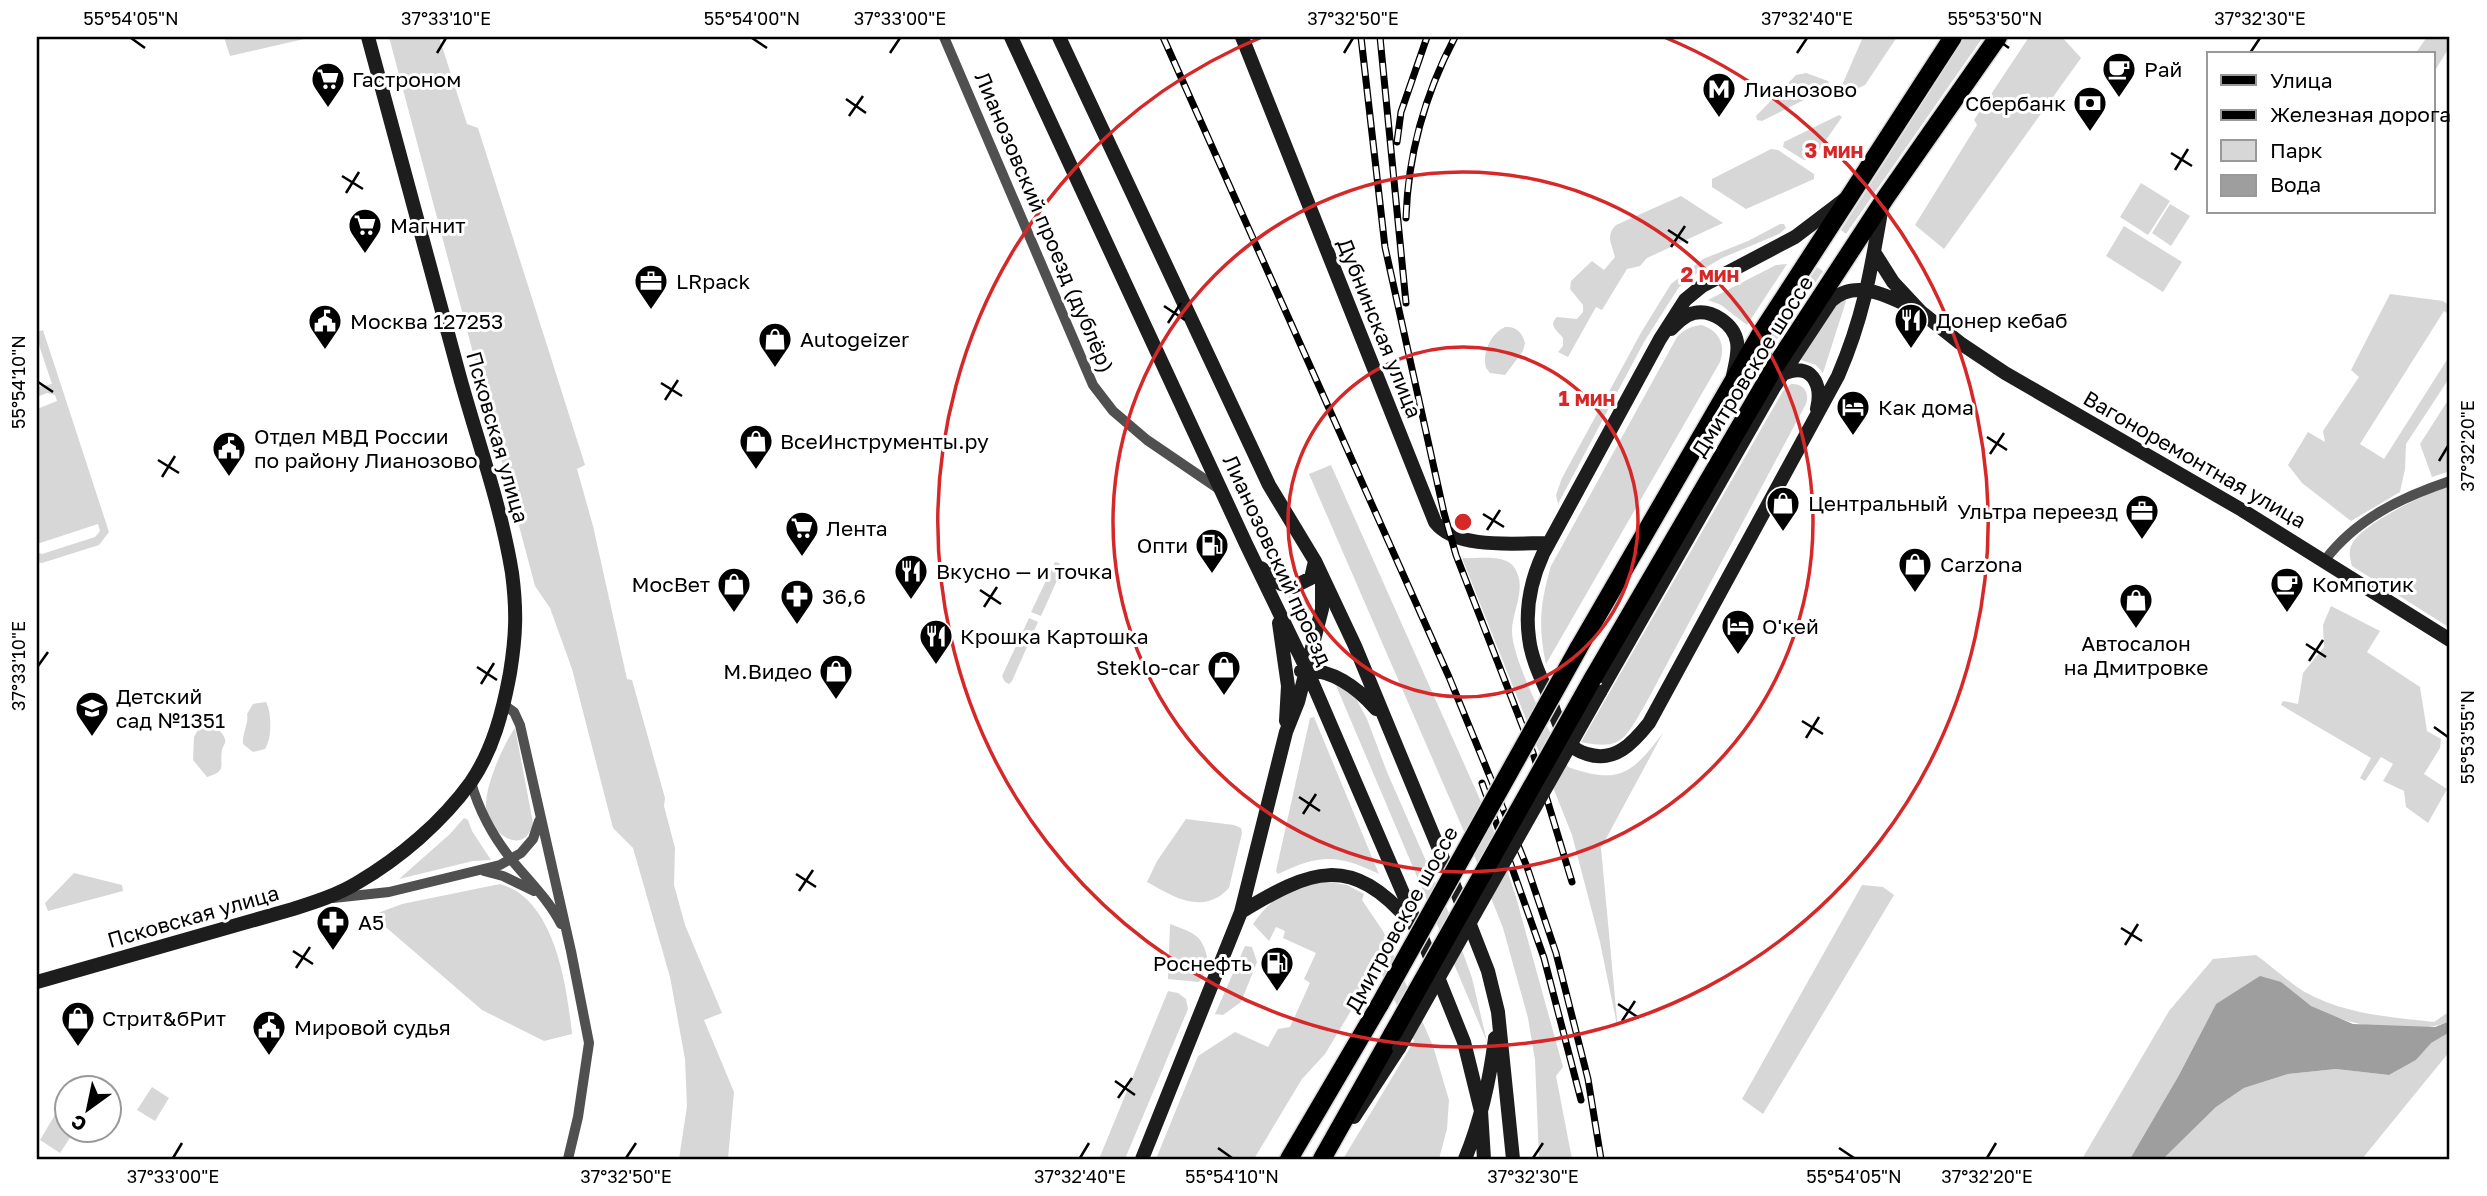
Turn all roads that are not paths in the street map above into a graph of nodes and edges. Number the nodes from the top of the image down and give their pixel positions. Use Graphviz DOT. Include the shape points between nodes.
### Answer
graph roads {
  1 [pos="368,37"];
  2 [pos="944,37"];
  3 [pos="1011,37"];
  4 [pos="1059,37"];
  5 [pos="1242,37"];
  6 [pos="1953,37"];
  7 [pos="1998,37"];
  8 [pos="1850,195"];
  9 [pos="1882,205"];
  10 [pos="1874,252"];
  11 [pos="1868,291"];
  12 [pos="1921,312"];
  13 [pos="1660,339"];
  14 [pos="1783,374"];
  15 [pos="1731,383"];
  16 [pos="1815,417"];
  17 [pos="2450,481"];
  18 [pos="1221,491"];
  19 [pos="1549,543"];
  20 [pos="1253,559"];
  21 [pos="2325,560"];
  22 [pos="1317,565"];
  23 [pos="1276,608"];
  24 [pos="2450,640"];
  25 [pos="1307,670"];
  26 [pos="1597,685"];
  27 [pos="1288,686"];
  28 [pos="504,705"];
  29 [pos="1382,715"];
  30 [pos="1286,732"];
  31 [pos="471,782"];
  32 [pos="540,819"];
  33 [pos="512,859"];
  34 [pos="482,871"];
  35 [pos="543,897"];
  36 [pos="324,900"];
  37 [pos="1241,912"];
  38 [pos="1421,935"];
  39 [pos="568,939"];
  40 [pos="37,982"];
  41 [pos="1498,1012"];
  42 [pos="1481,1111"];
  43 [pos="1510,1112"];
  44 [pos="1325,1154"];
  45 [pos="568,1159"];
  46 [pos="1142,1159"];
  47 [pos="1289,1159"];
  48 [pos="1465,1159"];
  49 [pos="1484,1159"];
  50 [pos="1513,1159"];
  1 -- 28 [label="street, Псковская улица" via="500,514 512,573 517,633"];
  2 -- 18 [label="street, Лианозовский проезд (дублёр)" via="1093,385 1113,411 1147,440"];
  3 -- 18 [label="street, Лианозовский проезд"];
  4 -- 22 [label="street, Лианозовский проезд" via="1269,485"];
  5 -- 19 [label="street, Дубнинская улица" via="1435,522 1440,530 1470,542"];
  6 -- 8 [label="main road, Дмитровское шоссе"];
  7 -- 9 [label="main road, Дмитровское шоссе"];
  8 -- 13 [label="street, Дмитровское шоссе" via="1795,237 1702,286 1685,300"];
  8 -- 15 [label="main road, Дмитровское шоссе"];
  9 -- 10 [label="street"];
  9 -- 26 [label="main road, Дмитровское шоссе" via="1774,368"];
  10 -- 11 [label="street"];
  10 -- 12 [label="street, Вагоноремонтная улица" via="1893,282"];
  11 -- 12 [label="street, Вагоноремонтная улица"];
  11 -- 14 [label="street" via="1845,291 1831,301"];
  11 -- 16 [label="street" via="1848,352"];
  12 -- 21 [label="street, Вагоноремонтная улица" via="2005,373"];
  13 -- 15 [label="street, Дмитровское шоссе" via="1682,318 1695,313 1719,318 1738,343"];
  13 -- 19 [label="street, Дмитровское шоссе"];
  14 -- 16 [label="street" via="1800,370 1815,379 1819,386"];
  14 -- 26 [label="street"];
  15 -- 47 [label="main road, Дмитровское шоссе, bridge"];
  16 -- 19 [label="street, Дмитровское шоссе" via="1649,723 1631,743 1609,756 1589,755 1569,743 1531,653 1530,598"];
  17 -- 21 [label="street" via="2373,514"];
  18 -- 20 [label="street, Лианозовский проезд"];
  20 -- 22 [label="street" via="1269,576 1293,587 1311,578"];
  20 -- 23 [label="street, Лианозовский проезд"];
  21 -- 24 [label="street, Вагоноремонтная улица"];
  22 -- 25 [label="street" via="1322,609"];
  22 -- 29 [label="street, Лианозовский проезд"];
  23 -- 25 [label="street, Лианозовский проезд"];
  23 -- 27 [label="street"];
  25 -- 27 [label="street" via="1299,671"];
  25 -- 29 [label="street" via="1320,671 1352,687"];
  25 -- 30 [label="street"];
  25 -- 38 [label="street, Лианозовский проезд"];
  26 -- 44 [label="main road, Дмитровское шоссе, bridge" via="1396,1041"];
  27 -- 30 [label="street"];
  28 -- 31 [label="street, Псковская улица"];
  28 -- 32 [label="street" via="520,725"];
  29 -- 41 [label="street, Лианозовский проезд" via="1465,912"];
  30 -- 37 [label="street"];
  31 -- 33 [label="street" via="478,807"];
  31 -- 36 [label="street, Псковская улица" via="393,860"];
  32 -- 33 [label="street" via="533,839"];
  32 -- 39 [label="street"];
  33 -- 34 [label="street"];
  33 -- 35 [label="street"];
  34 -- 35 [label="street" via="519,881"];
  34 -- 36 [label="street" via="389,892"];
  35 -- 39 [label="street"];
  36 -- 40 [label="street, Псковская улица"];
  37 -- 38 [label="street" via="1297,881 1342,876 1376,890"];
  37 -- 46 [label="street"];
  38 -- 42 [label="street, Лианозовский проезд" via="1464,1042"];
  39 -- 45 [label="street" via="589,1043"];
  41 -- 42 [label="street" via="1492,1068"];
  41 -- 43 [label="street"];
  42 -- 43 [label="street" via="1497,1102"];
  42 -- 48 [label="street"];
  42 -- 49 [label="street"];
  43 -- 50 [label="street"];
}
